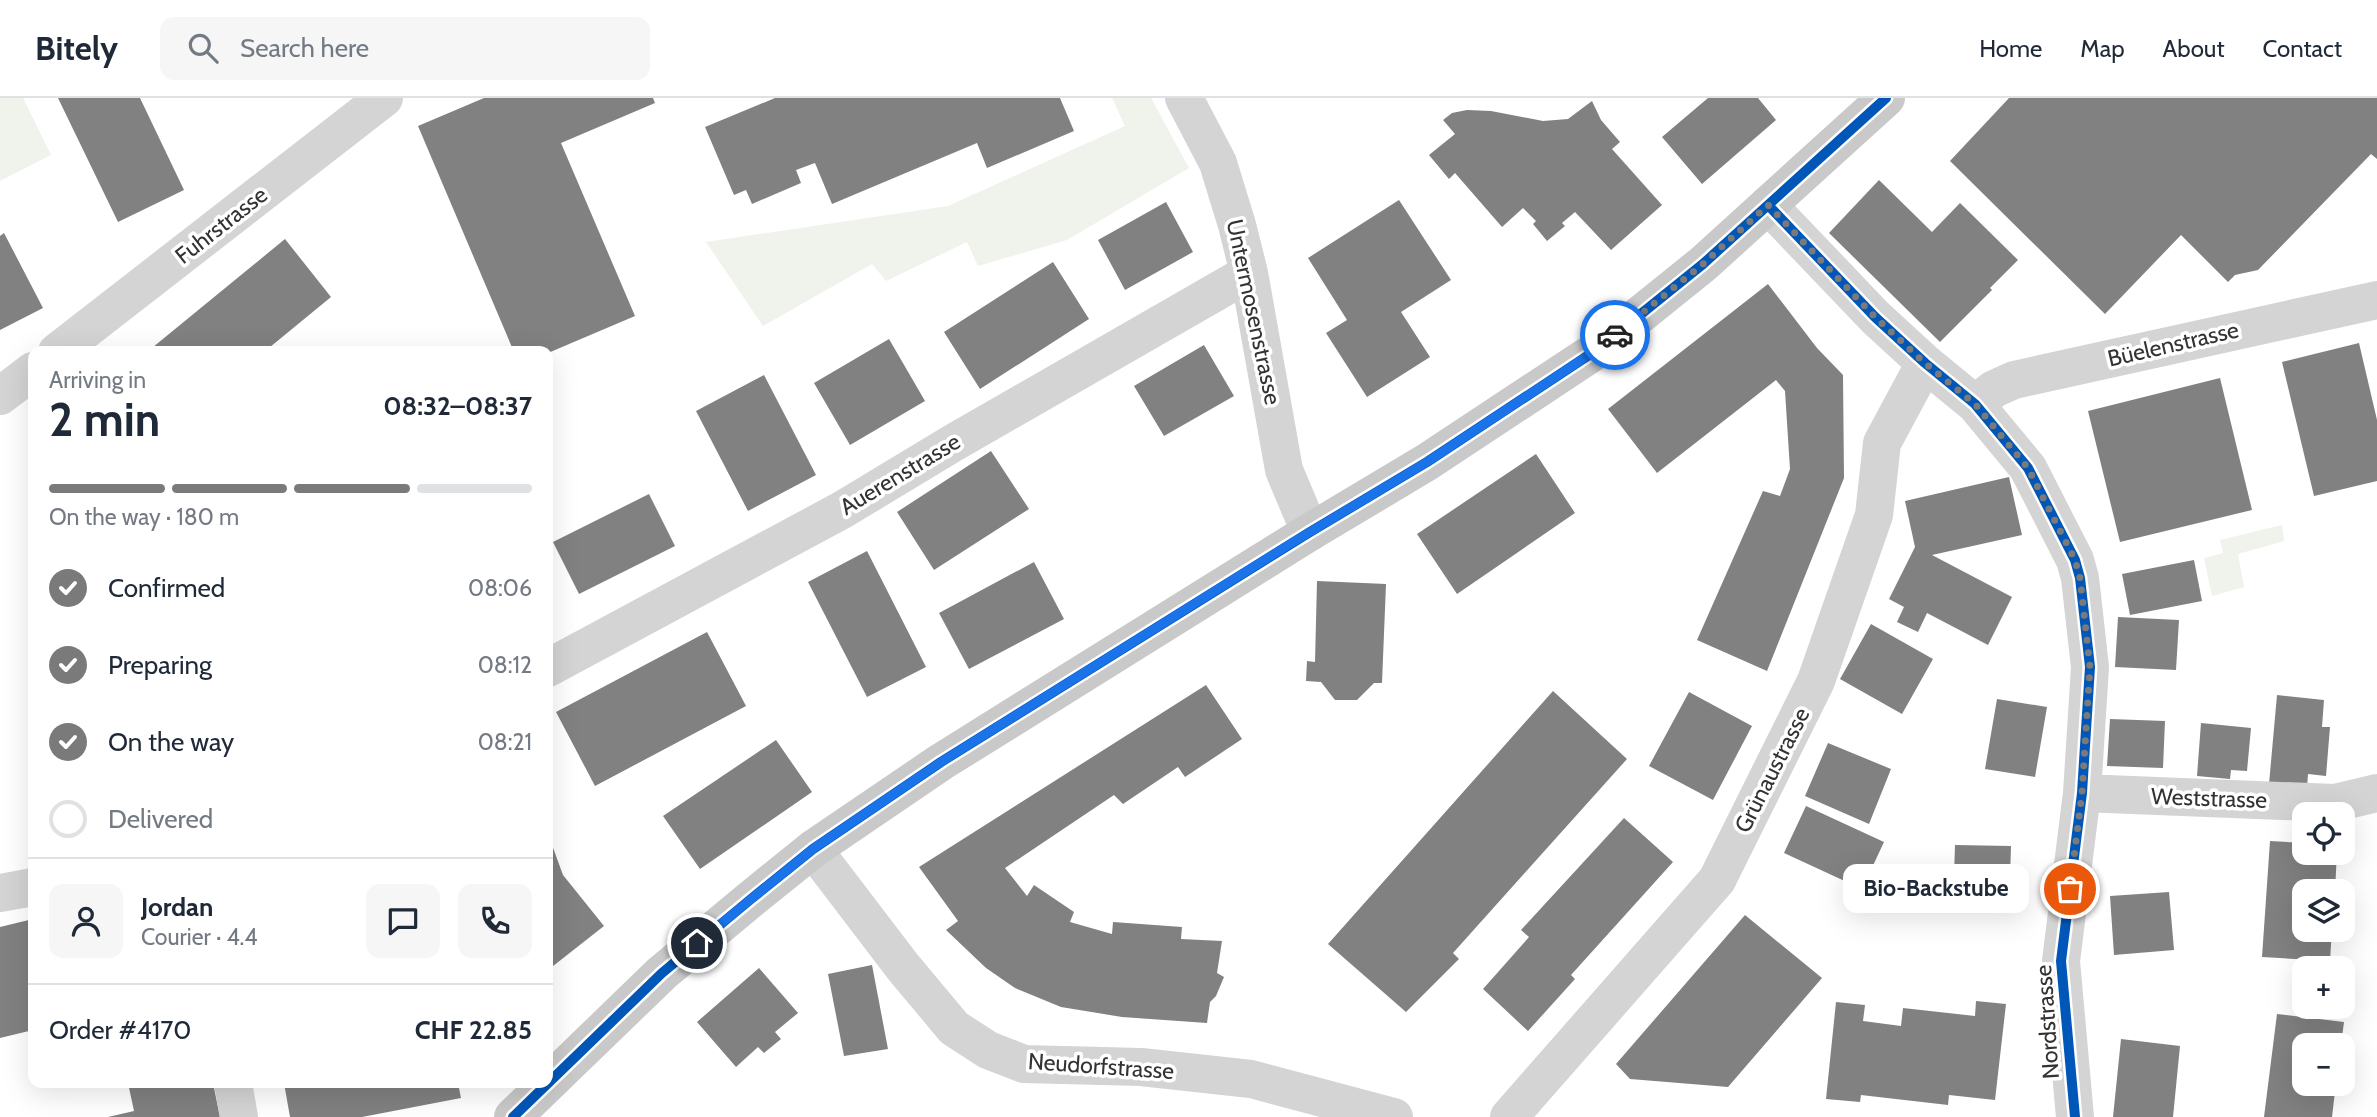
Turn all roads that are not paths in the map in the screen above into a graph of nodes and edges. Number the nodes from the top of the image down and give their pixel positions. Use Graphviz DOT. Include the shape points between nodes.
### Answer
graph roads {
  1 [pos="384,98"];
  2 [pos="1184,98"];
  3 [pos="1886,98"];
  4 [pos="1768,205"];
  5 [pos="1249,272"];
  6 [pos="2377,300"];
  7 [pos="66,346"];
  8 [pos="1925,363"];
  9 [pos="28,375"];
  10 [pos="0,397"];
  11 [pos="1975,404"];
  12 [pos="1310,532"];
  13 [pos="553,665"];
  14 [pos="2082,793"];
  15 [pos="2377,793"];
  16 [pos="813,849"];
  17 [pos="28,888"];
  18 [pos="0,893"];
  19 [pos="553,1079"];
  20 [pos="234,1088"];
  21 [pos="543,1088"];
  22 [pos="239,1117"];
  23 [pos="513,1117"];
  24 [pos="1394,1117"];
  25 [pos="1509,1117"];
  26 [pos="2075,1117"];
  1 -- 7 [label="street, Fuhrstrasse"];
  2 -- 5 [label="street, Untermosenstrasse" via="1218,163"];
  3 -- 4 [label="main road"];
  4 -- 8 [label="street, Nordstrasse"];
  4 -- 12 [label="main road" via="1595,351 1427,462"];
  5 -- 12 [label="street, Untermosenstrasse" via="1284,470"];
  5 -- 13 [label="street, Auerenstrasse" via="842,510"];
  6 -- 11 [label="street, Büelenstrasse" via="2014,380"];
  8 -- 11 [label="street, Nordstrasse"];
  8 -- 25 [label="street, Grünaustrasse" via="1882,443 1874,515 1816,681 1717,880"];
  9 -- 10 [label="street"];
  11 -- 14 [label="street, Nordstrasse" via="2028,468 2080,578 2090,667"];
  12 -- 16 [label="main road" via="941,762"];
  14 -- 15 [label="street, Weststrasse" via="2335,803"];
  14 -- 26 [label="street, Nordstrasse" via="2061,961"];
  16 -- 19 [label="main road" via="662,974"];
  16 -- 24 [label="street, Neudorfstrasse" via="954,1028 988,1050 1024,1064 1141,1067 1251,1079"];
  17 -- 18 [label="street"];
  20 -- 22 [label="street"];
  21 -- 23 [label="main road"];
}
